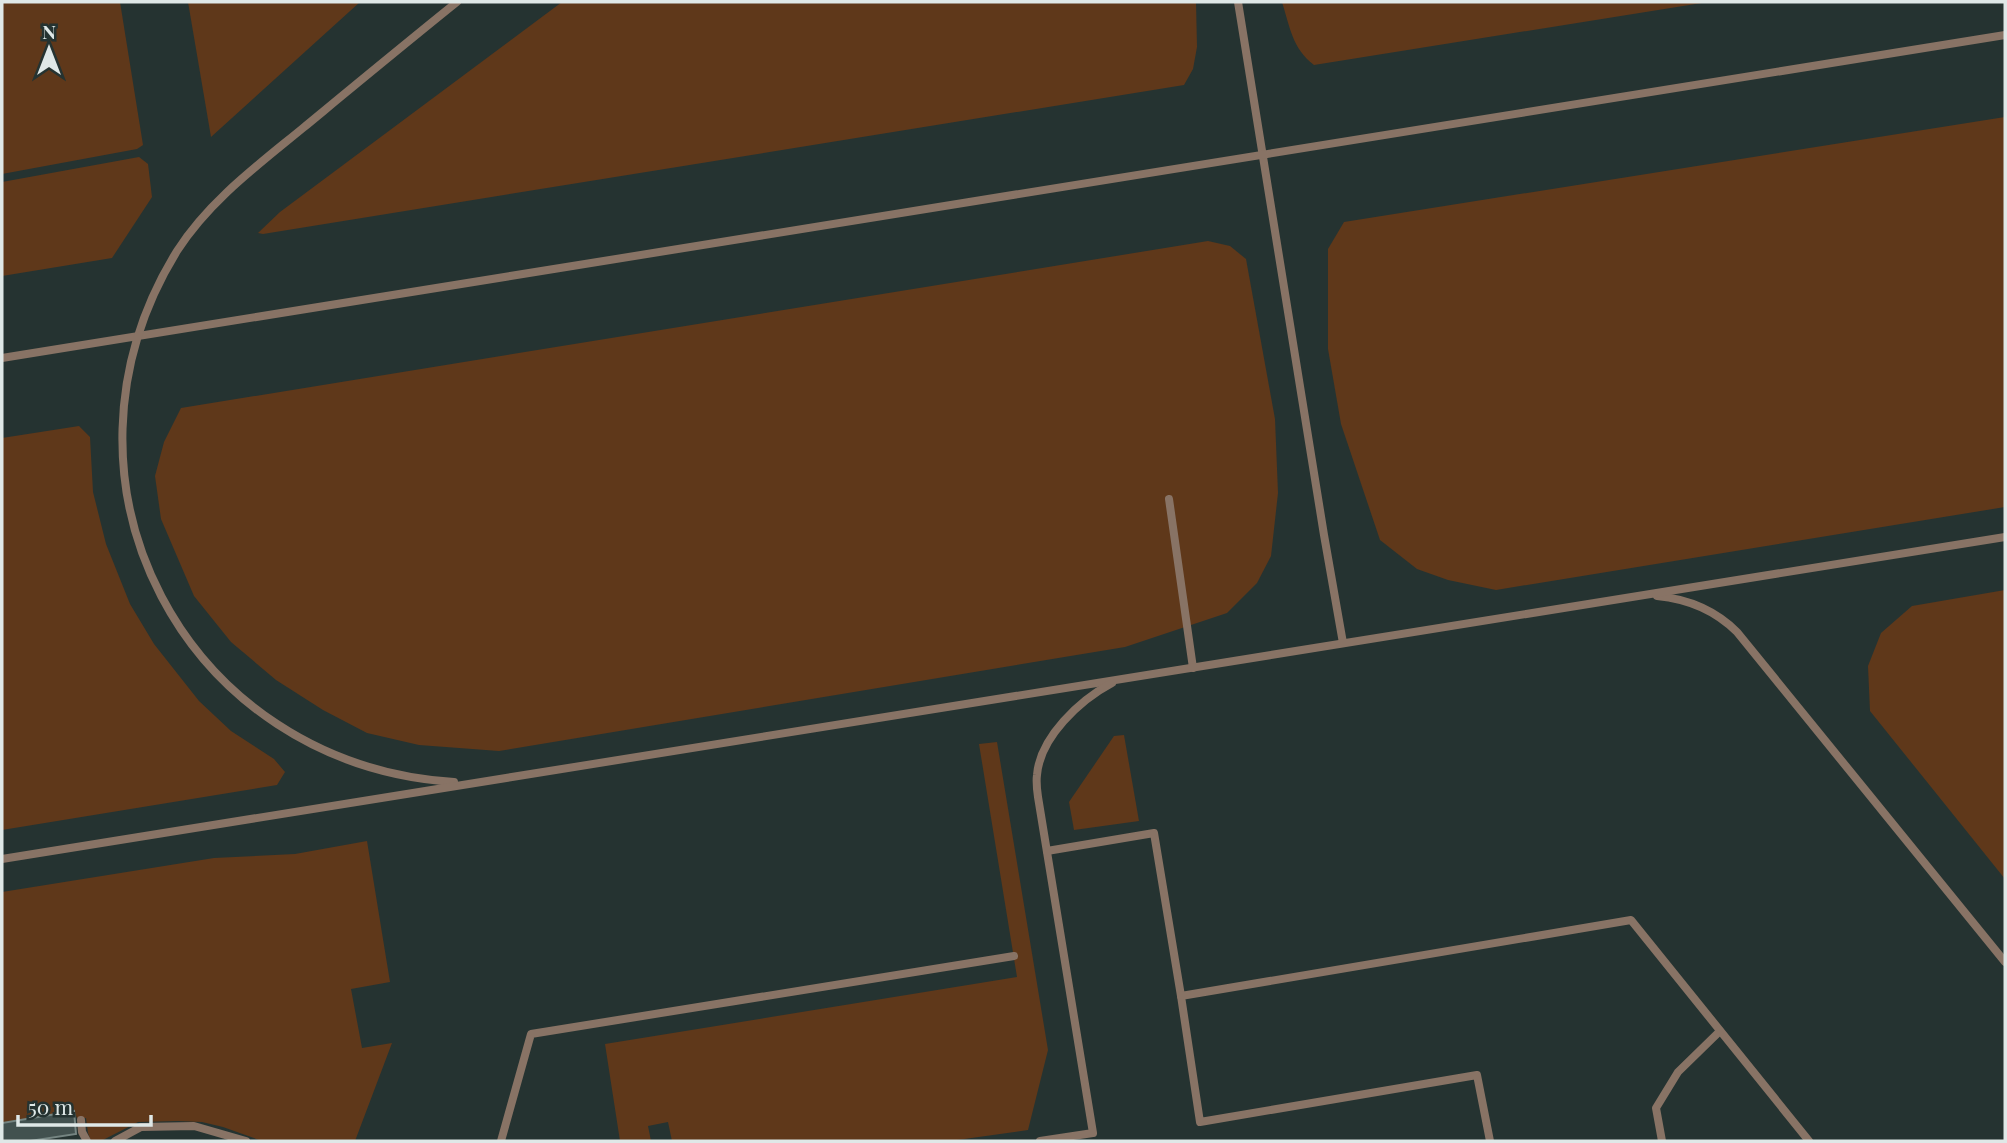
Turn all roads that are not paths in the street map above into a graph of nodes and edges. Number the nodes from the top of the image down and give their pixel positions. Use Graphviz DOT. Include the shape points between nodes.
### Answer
graph roads {
  1 [pos="457,2"];
  2 [pos="1238,2"];
  3 [pos="2005,35"];
  4 [pos="1262,154"];
  5 [pos="138,335"];
  6 [pos="2,358"];
  7 [pos="1169,499"];
  8 [pos="2005,537"];
  9 [pos="1641,595"];
  10 [pos="1343,643"];
  11 [pos="1193,668"];
  12 [pos="1128,678"];
  13 [pos="481,782"];
  14 [pos="1046,850"];
  15 [pos="2,859"];
  16 [pos="1014,956"];
  17 [pos="2005,962"];
  18 [pos="1181,996"];
  19 [pos="1720,1031"];
  20 [pos="81,1120"];
  21 [pos="87,1141"];
  22 [pos="115,1141"];
  23 [pos="246,1141"];
  24 [pos="502,1141"];
  25 [pos="1040,1141"];
  26 [pos="1490,1141"];
  27 [pos="1662,1141"];
  28 [pos="1809,1141"];
  1 -- 5 [label="lane" via="232,186 179,248"];
  2 -- 4 [label="lane"];
  3 -- 4 [label="lane"];
  4 -- 5 [label="lane"];
  4 -- 10 [label="lane"];
  5 -- 6 [label="lane"];
  5 -- 13 [label="lane" via="123,411 128,497 150,573 189,641 255,709 318,748 407,777"];
  7 -- 11 [label="lane"];
  8 -- 9 [label="lane"];
  9 -- 10 [label="lane"];
  9 -- 17 [label="lane" via="1697,605 1737,632"];
  10 -- 11 [label="lane"];
  11 -- 12 [label="lane"];
  12 -- 13 [label="lane"];
  12 -- 14 [label="lane" via="1089,696 1042,752 1037,774"];
  13 -- 15 [label="lane"];
  14 -- 18 [label="lane" via="1154,833"];
  14 -- 25 [label="lane" via="1093,1133"];
  16 -- 24 [label="lane" via="531,1034"];
  18 -- 19 [label="lane" via="1631,920"];
  18 -- 26 [label="lane" via="1200,1122 1477,1075"];
  19 -- 27 [label="lane" via="1678,1072 1656,1108"];
  19 -- 28 [label="lane"];
  20 -- 21 [label="lane"];
  22 -- 23 [label="lane" via="141,1127 194,1126"];
}
